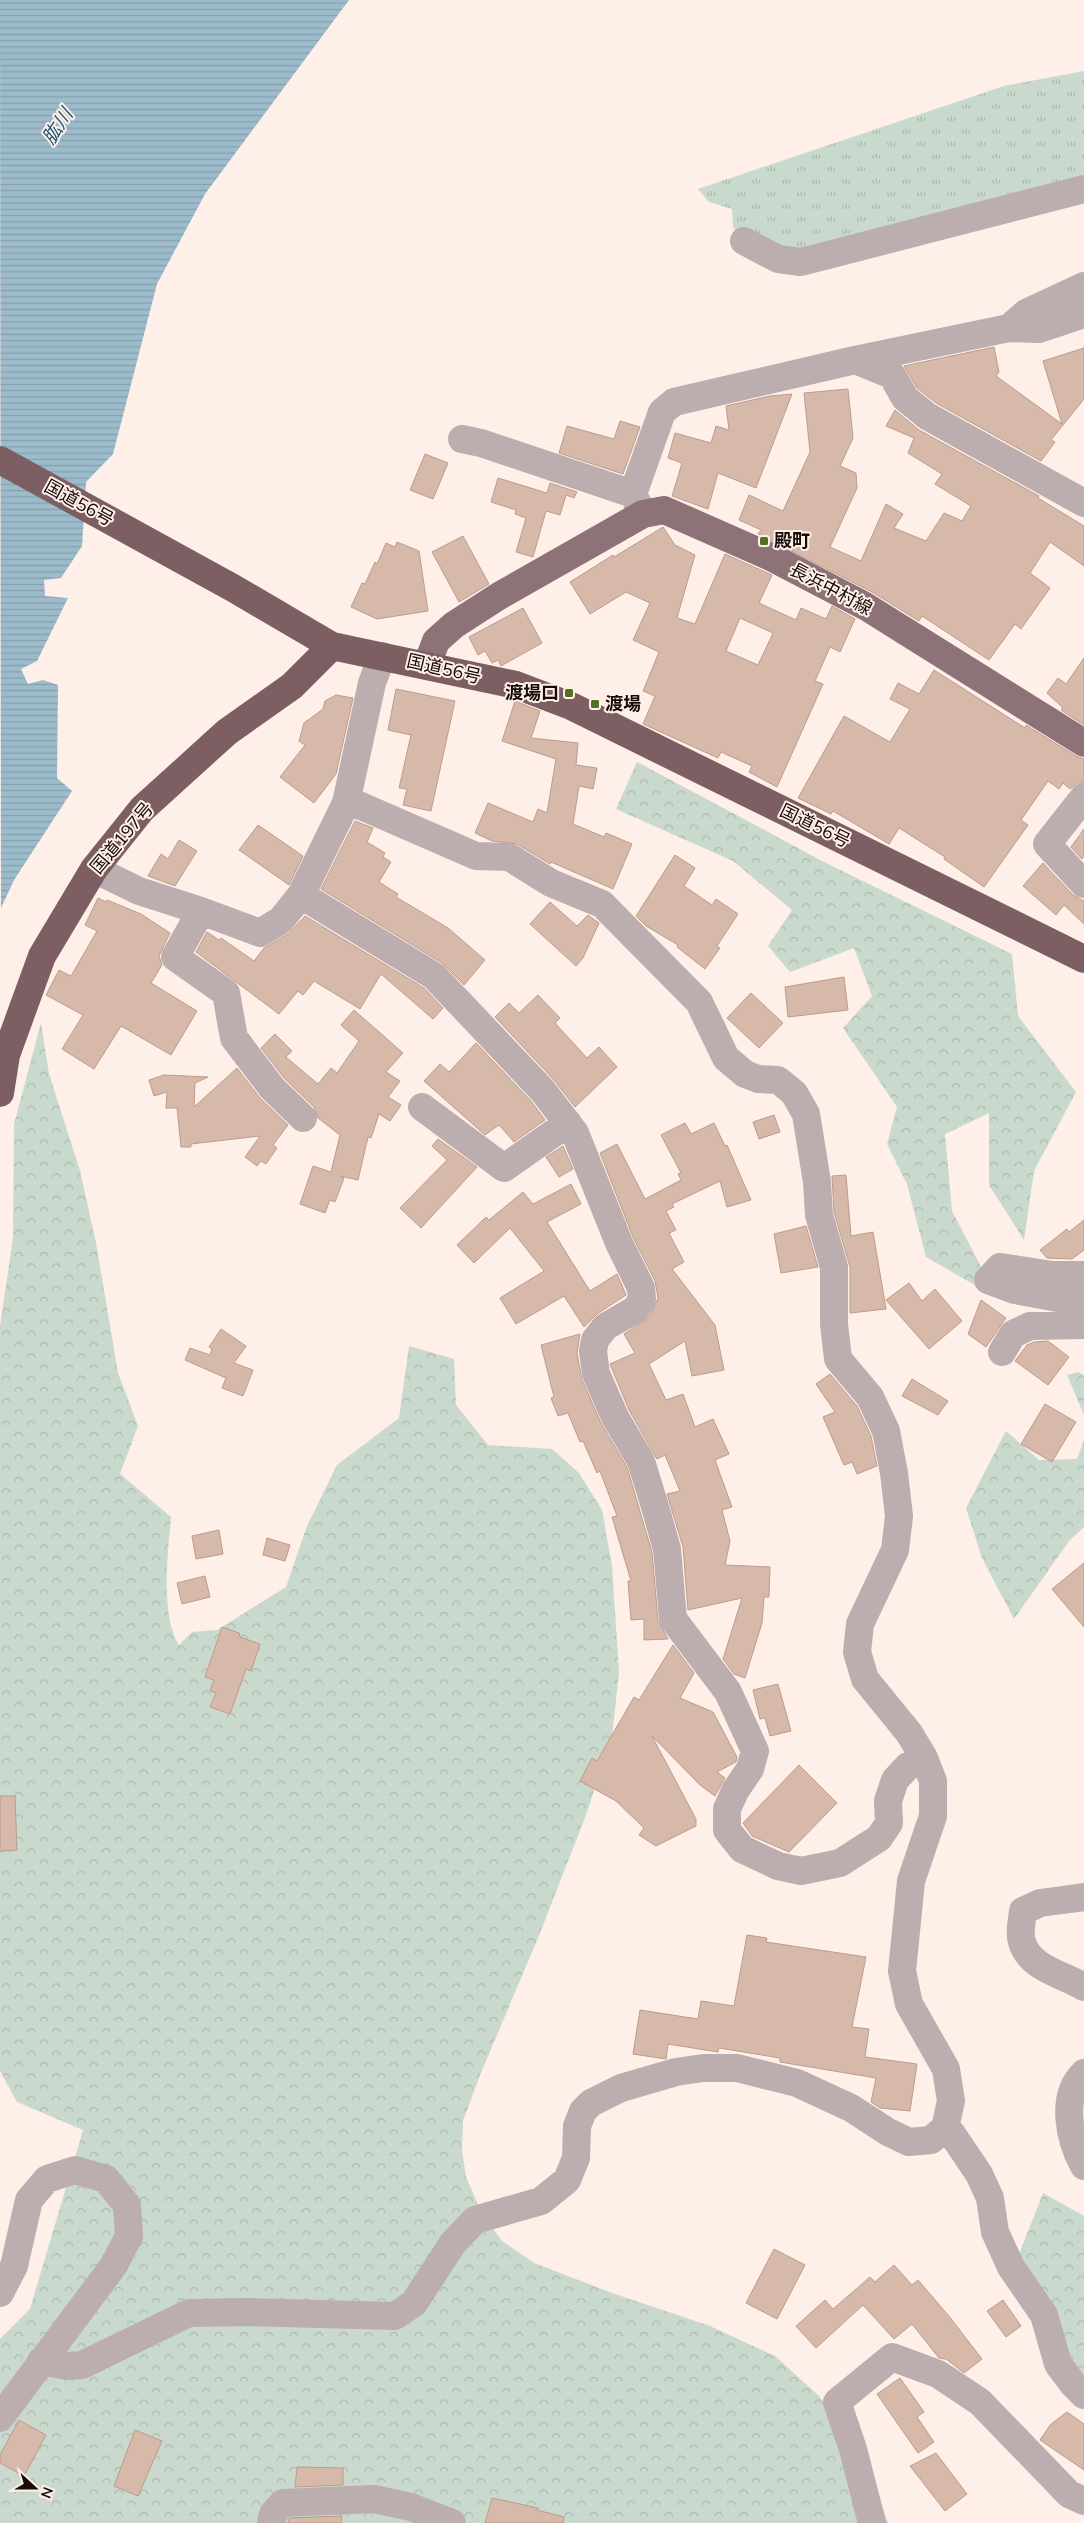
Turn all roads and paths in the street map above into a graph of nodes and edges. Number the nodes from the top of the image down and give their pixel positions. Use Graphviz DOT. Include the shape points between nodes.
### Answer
graph roads {
  1 [pos="1084,188"];
  2 [pos="744,241"];
  3 [pos="1084,286"];
  4 [pos="1084,314"];
  5 [pos="1009,328"];
  6 [pos="855,360"];
  7 [pos="462,439"];
  8 [pos="0,460"];
  9 [pos="1084,503"];
  10 [pos="638,504"];
  11 [pos="332,646"];
  12 [pos="382,656"];
  13 [pos="427,665"];
  14 [pos="1084,743"];
  15 [pos="1084,797"];
  16 [pos="346,803"];
  17 [pos="94,868"];
  18 [pos="1084,884"];
  19 [pos="301,895"];
  20 [pos="201,911"];
  21 [pos="1084,959"];
  22 [pos="0,1092"];
  23 [pos="422,1107"];
  24 [pos="303,1118"];
  25 [pos="568,1123"];
  26 [pos="1084,1275"];
  27 [pos="1084,1305"];
  28 [pos="1084,1325"];
  29 [pos="1002,1352"];
  30 [pos="924,1758"];
  31 [pos="1084,1897"];
  32 [pos="1084,1987"];
  33 [pos="1084,2072"];
  34 [pos="1068,2106"];
  35 [pos="945,2128"];
  36 [pos="1084,2143"];
  37 [pos="1084,2166"];
  38 [pos="0,2294"];
  39 [pos="41,2360"];
  40 [pos="1084,2395"];
  41 [pos="0,2418"];
  42 [pos="1084,2501"];
  43 [pos="271,2523"];
  44 [pos="452,2523"];
  45 [pos="872,2523"];
  1 -- 2 [label="street" via="802,262 778,259"];
  3 -- 5 [label="street" via="1026,313"];
  4 -- 5 [label="street" via="1039,329"];
  5 -- 6 [label="street"];
  6 -- 9 [label="street" via="892,375 905,398 927,416"];
  6 -- 10 [label="street" via="674,402 662,412"];
  7 -- 10 [label="street" via="481,443"];
  8 -- 11 [label="highway, 国道56号"];
  10 -- 13 [label="main road, 長浜中村線" via="454,625 436,640"];
  10 -- 14 [label="main road, 長浜中村線" via="664,510 773,558 865,606"];
  11 -- 12 [label="highway, 国道56号"];
  11 -- 17 [label="highway, 国道197号" via="292,686 226,732 149,803"];
  12 -- 13 [label="highway, 国道56号"];
  12 -- 16 [label="street" via="372,684"];
  13 -- 21 [label="highway, 国道56号" via="516,685 571,706"];
  15 -- 18 [label="street" via="1047,844"];
  16 -- 19 [label="street"];
  16 -- 30 [label="street" via="361,806 476,856 509,857 551,884 602,904 699,1002 726,1058 745,1074 758,1079 778,1080 794,1093 806,1114 819,1215 834,1267 838,1359 870,1397 886,1432 899,1516 895,1550 860,1624 857,1652 865,1679 909,1732"];
  17 -- 20 [label="street" via="139,891"];
  17 -- 22 [label="highway, 国道197号" via="42,956 6,1055"];
  19 -- 20 [label="street" via="281,920 260,933"];
  19 -- 25 [label="street" via="434,976 543,1091"];
  20 -- 24 [label="street" via="175,957 226,993 234,1038 272,1088"];
  23 -- 25 [label="street" via="504,1168"];
  25 -- 30 [label="street" via="642,1288 642,1299 636,1309 605,1327 595,1340 596,1374 615,1417 641,1461 654,1502 667,1549 673,1619 728,1692 755,1751 750,1769 727,1809 728,1830 742,1849 778,1866 801,1871 840,1862 880,1838 889,1823 888,1801 895,1780 908,1766"];
  26 -- 27 [label="street" via="1052,1275 1000,1267 988,1280 1015,1290"];
  28 -- 29 [label="street" via="1030,1326 1013,1334"];
  30 -- 35 [label="street" via="933,1781 933,1816 911,1881 902,1971 909,2004 946,2069 951,2100"];
  31 -- 32 [label="street" via="1040,1902 1023,1911 1021,1941 1030,1956 1048,1970"];
  33 -- 34 [label="street" via="1072,2090"];
  34 -- 36 [label="street"];
  34 -- 37 [label="street" via="1073,2140"];
  35 -- 39 [label="street" via="931,2140 909,2142 851,2108 797,2083 737,2068 676,2072 621,2088 591,2103 577,2126 576,2158 567,2180 541,2201 476,2220 453,2243 414,2303 394,2316 189,2313 82,2365 67,2366"];
  35 -- 40 [label="street" via="952,2134 990,2198 995,2232 1011,2267 1044,2315 1058,2364"];
  38 -- 39 [label="street" via="14,2266 29,2200 47,2179 75,2170 106,2179 127,2204 129,2236 114,2265"];
  39 -- 41 [label="street"];
  42 -- 45 [label="street" via="1069,2494 980,2402 938,2374 892,2357 837,2402"];
  43 -- 44 [label="street" via="273,2514 283,2503 374,2500 411,2507"];
}
